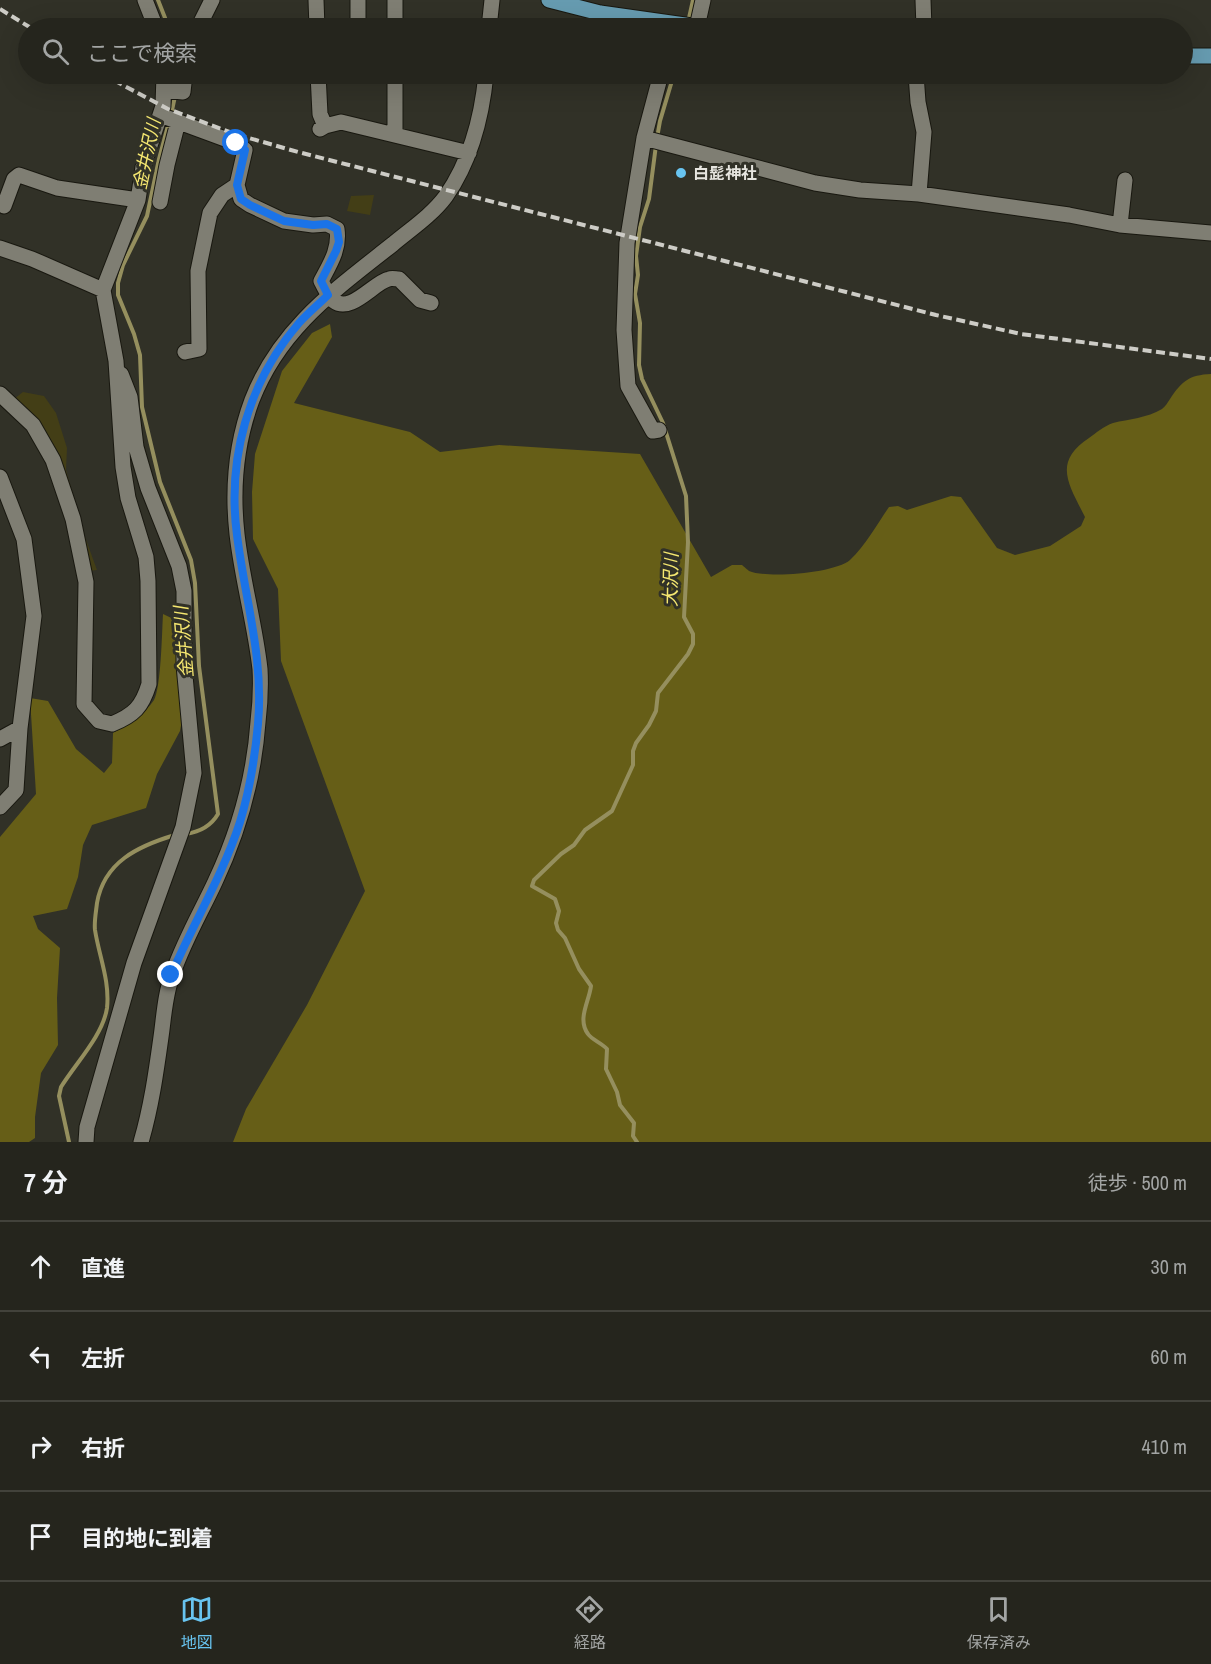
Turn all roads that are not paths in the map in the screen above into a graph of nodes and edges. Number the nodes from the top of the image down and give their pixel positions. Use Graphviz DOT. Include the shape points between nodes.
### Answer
graph roads {
  1 [pos="145,0"];
  2 [pos="212,0"];
  3 [pos="316,0"];
  4 [pos="358,0"];
  5 [pos="395,0"];
  6 [pos="492,0"];
  7 [pos="549,0"];
  8 [pos="703,0"];
  9 [pos="923,0"];
  10 [pos="152,18"];
  11 [pos="203,18"];
  12 [pos="317,18"];
  13 [pos="358,18"];
  14 [pos="395,18"];
  15 [pos="490,18"];
  16 [pos="626,18"];
  17 [pos="702,18"];
  18 [pos="924,18"];
  19 [pos="1193,56"];
  20 [pos="1211,56"];
  21 [pos="165,84"];
  22 [pos="184,84"];
  23 [pos="318,84"];
  24 [pos="395,84"];
  25 [pos="484,84"];
  26 [pos="658,84"];
  27 [pos="917,84"];
  28 [pos="165,90"];
  29 [pos="169,118"];
  30 [pos="395,135"];
  31 [pos="644,138"];
  32 [pos="469,153"];
  33 [pos="1125,180"];
  34 [pos="237,185"];
  35 [pos="919,194"];
  36 [pos="138,200"];
  37 [pos="160,202"];
  38 [pos="4,206"];
  39 [pos="1120,225"];
  40 [pos="1211,233"];
  41 [pos="0,248"];
  42 [pos="104,290"];
  43 [pos="328,295"];
  44 [pos="431,303"];
  45 [pos="185,352"];
  46 [pos="116,361"];
  47 [pos="0,394"];
  48 [pos="659,430"];
  49 [pos="0,477"];
  50 [pos="20,728"];
  51 [pos="0,739"];
  52 [pos="0,807"];
  53 [pos="86,1142"];
  54 [pos="141,1142"];
  1 -- 10 [label="street"];
  2 -- 11 [label="street"];
  3 -- 12 [label="street"];
  4 -- 13 [label="street"];
  5 -- 14 [label="street"];
  6 -- 15 [label="street"];
  7 -- 16 [label="main road"];
  8 -- 17 [label="street"];
  9 -- 18 [label="street"];
  19 -- 20 [label="main road"];
  21 -- 28 [label="street"];
  22 -- 28 [label="street" via="183,92"];
  23 -- 30 [label="street" via="322,127 341,122"];
  24 -- 30 [label="street"];
  25 -- 32 [label="street"];
  26 -- 31 [label="street"];
  27 -- 35 [label="street" via="924,132"];
  28 -- 29 [label="street"];
  29 -- 34 [label="street" via="245,150"];
  29 -- 36 [label="street" via="143,167"];
  29 -- 37 [label="street" via="167,165"];
  30 -- 32 [label="street"];
  31 -- 35 [label="street" via="815,183"];
  31 -- 48 [label="street" via="627,243 625,363 628,386 653,431"];
  32 -- 43 [label="street" via="444,198 425,218"];
  33 -- 39 [label="street"];
  34 -- 43 [label="street" via="241,199 284,221 327,224 337,229 339,242 321,281"];
  34 -- 45 [label="street" via="222,195 210,213 198,271 199,349"];
  35 -- 39 [label="street"];
  36 -- 38 [label="street" via="57,188 19,175"];
  36 -- 42 [label="street"];
  39 -- 40 [label="street"];
  41 -- 42 [label="street"];
  42 -- 46 [label="street"];
  43 -- 44 [label="street" via="336,303 344,304 388,279 399,279 420,300"];
  43 -- 54 [label="street" via="299,323 261,379 237,455 237,533 260,671 253,771 236,832 171,975 153,1093"];
  46 -- 47 [label="street" via="128,498 147,565 149,684 134,712 112,724 99,721 84,704 86,582 73,519 53,460 33,425"];
  46 -- 53 [label="street" via="130,397 136,447 148,488 180,566 194,773 183,827 134,963"];
  49 -- 50 [label="street" via="24,539 34,616"];
  50 -- 51 [label="street"];
  50 -- 52 [label="street" via="16,790"];
}
